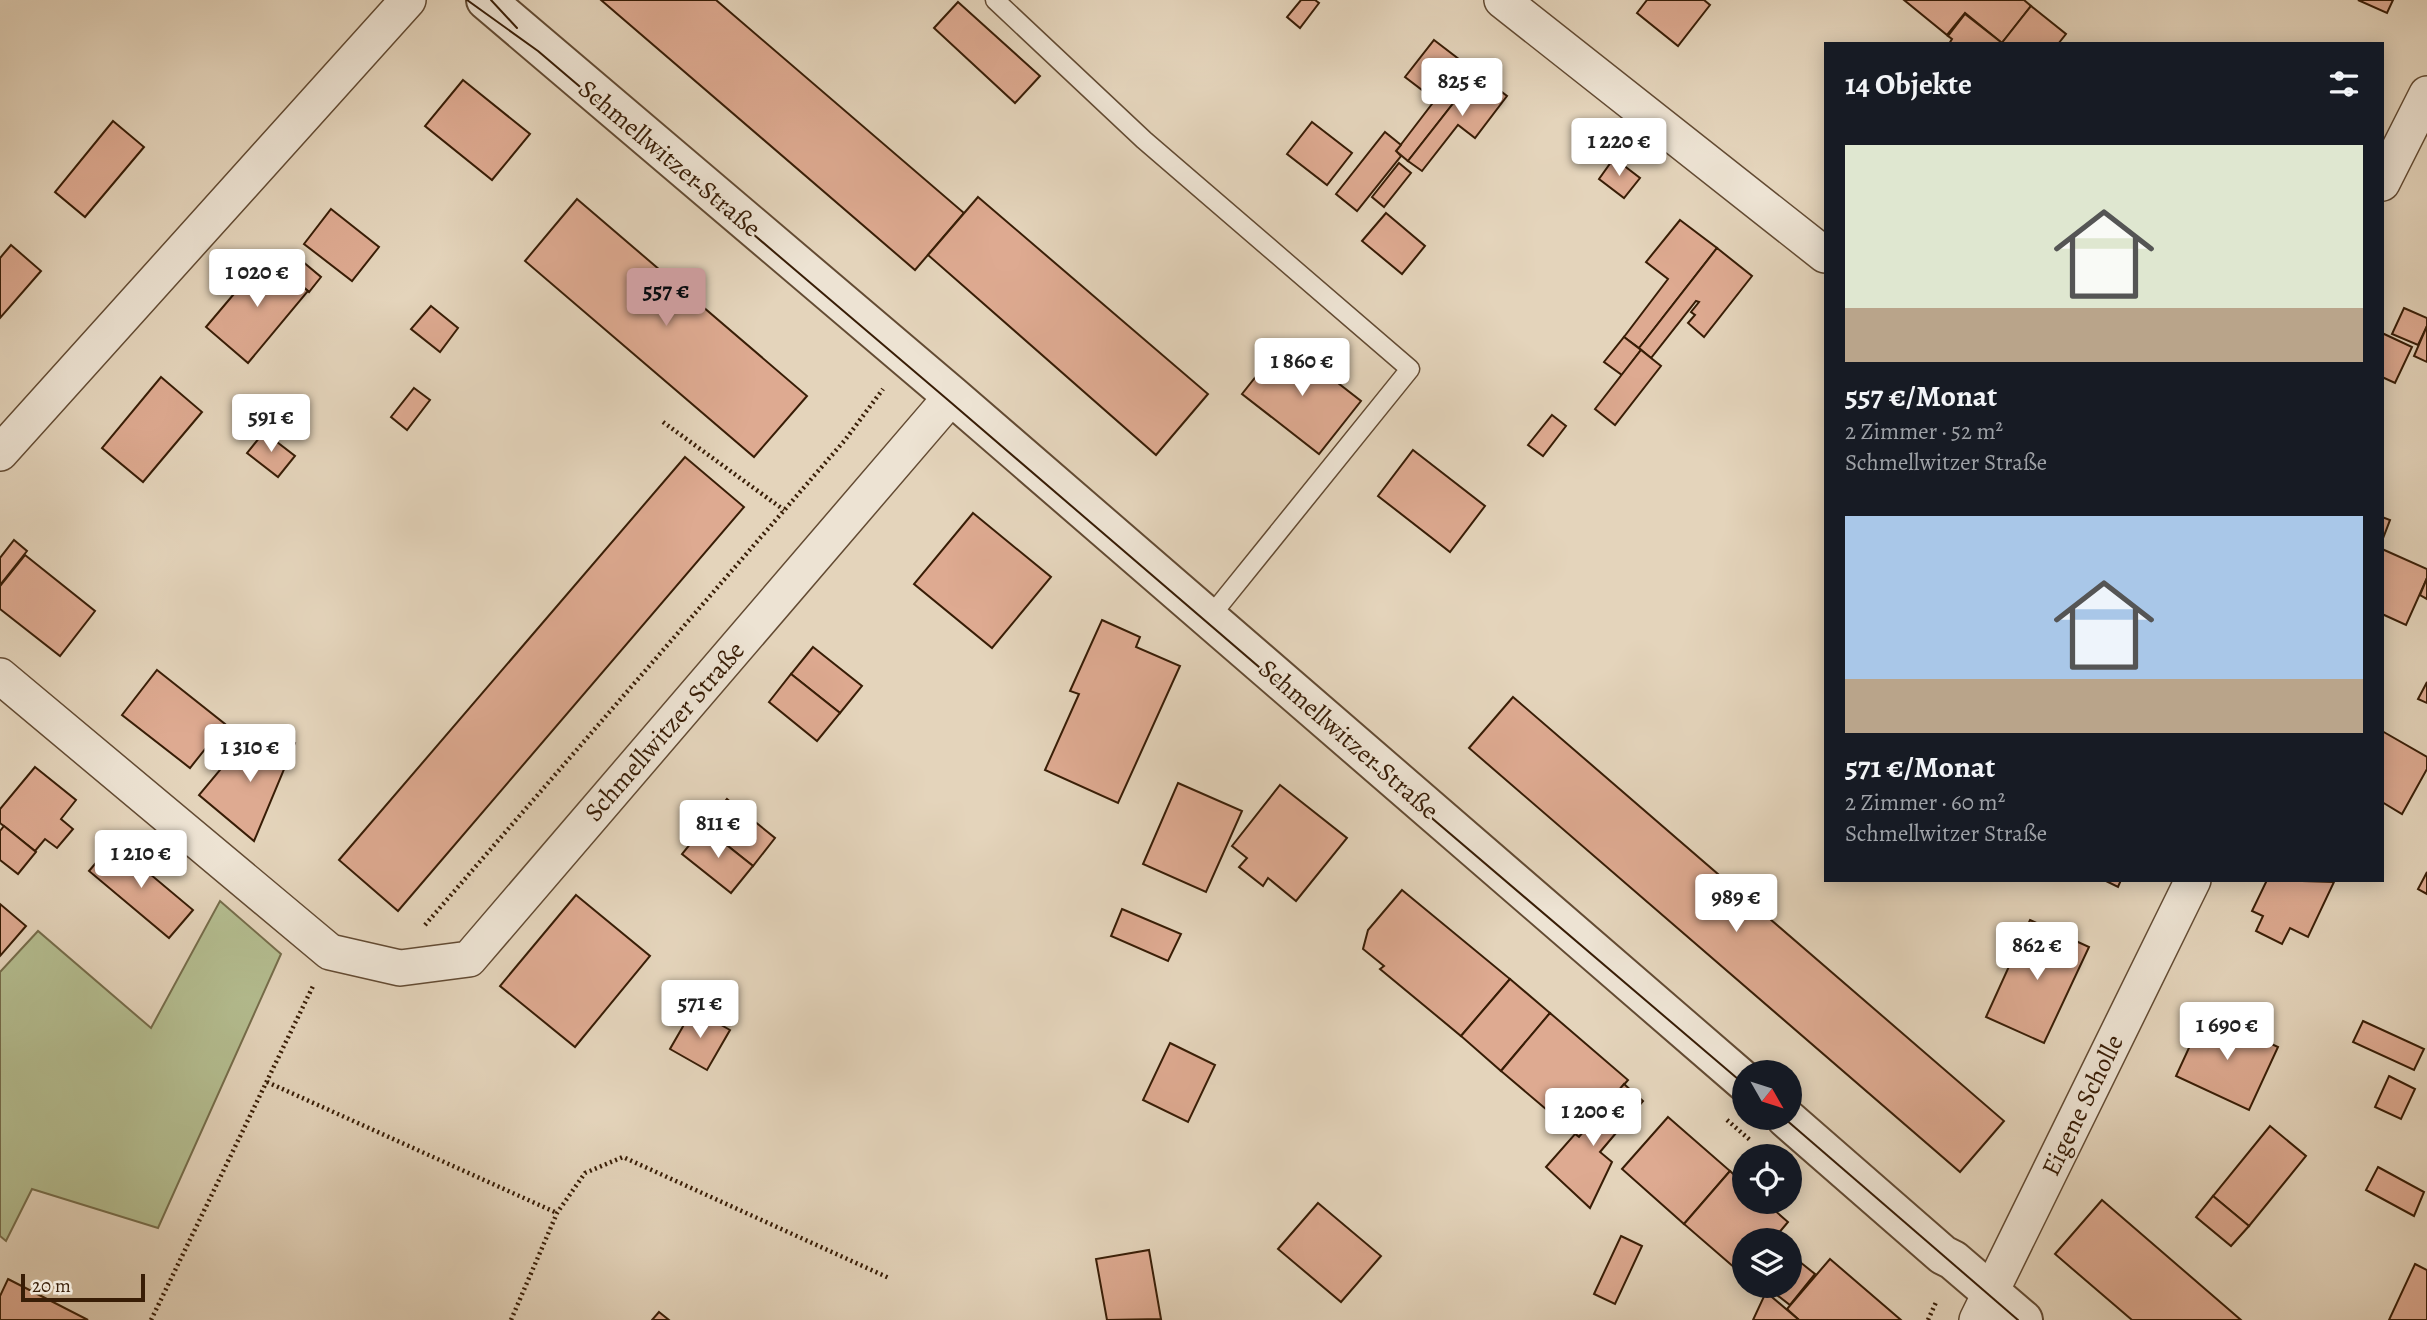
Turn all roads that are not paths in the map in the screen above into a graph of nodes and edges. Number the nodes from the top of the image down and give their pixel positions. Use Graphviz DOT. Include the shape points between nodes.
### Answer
graph roads {
  1 [pos="408,0"];
  2 [pos="486,0"];
  3 [pos="995,0"];
  4 [pos="1502,0"];
  5 [pos="2427,94"];
  6 [pos="2384,179"];
  7 [pos="1824,254"];
  8 [pos="952,396"];
  9 [pos="0,453"];
  10 [pos="1209,618"];
  11 [pos="0,676"];
  12 [pos="2192,882"];
  13 [pos="1732,1072"];
  14 [pos="1800,1130"];
  15 [pos="1983,1306"];
  16 [pos="2023,1320"];
  1 -- 9 [label="street"];
  2 -- 8 [label="street, Schmellwitzer Straße"];
  3 -- 10 [label="lane" via="1144,140 1410,369"];
  4 -- 7 [label="street"];
  5 -- 6 [label="street"];
  8 -- 10 [label="street, Schmellwitzer Straße"];
  8 -- 11 [label="street, Schmellwitzer Straße" via="469,959 400,968 330,952"];
  10 -- 13 [label="street, Schmellwitzer Straße"];
  12 -- 15 [label="street, Eigene Scholle"];
  14 -- 15 [label="street" via="1953,1260"];
  15 -- 16 [label="street"];
}
